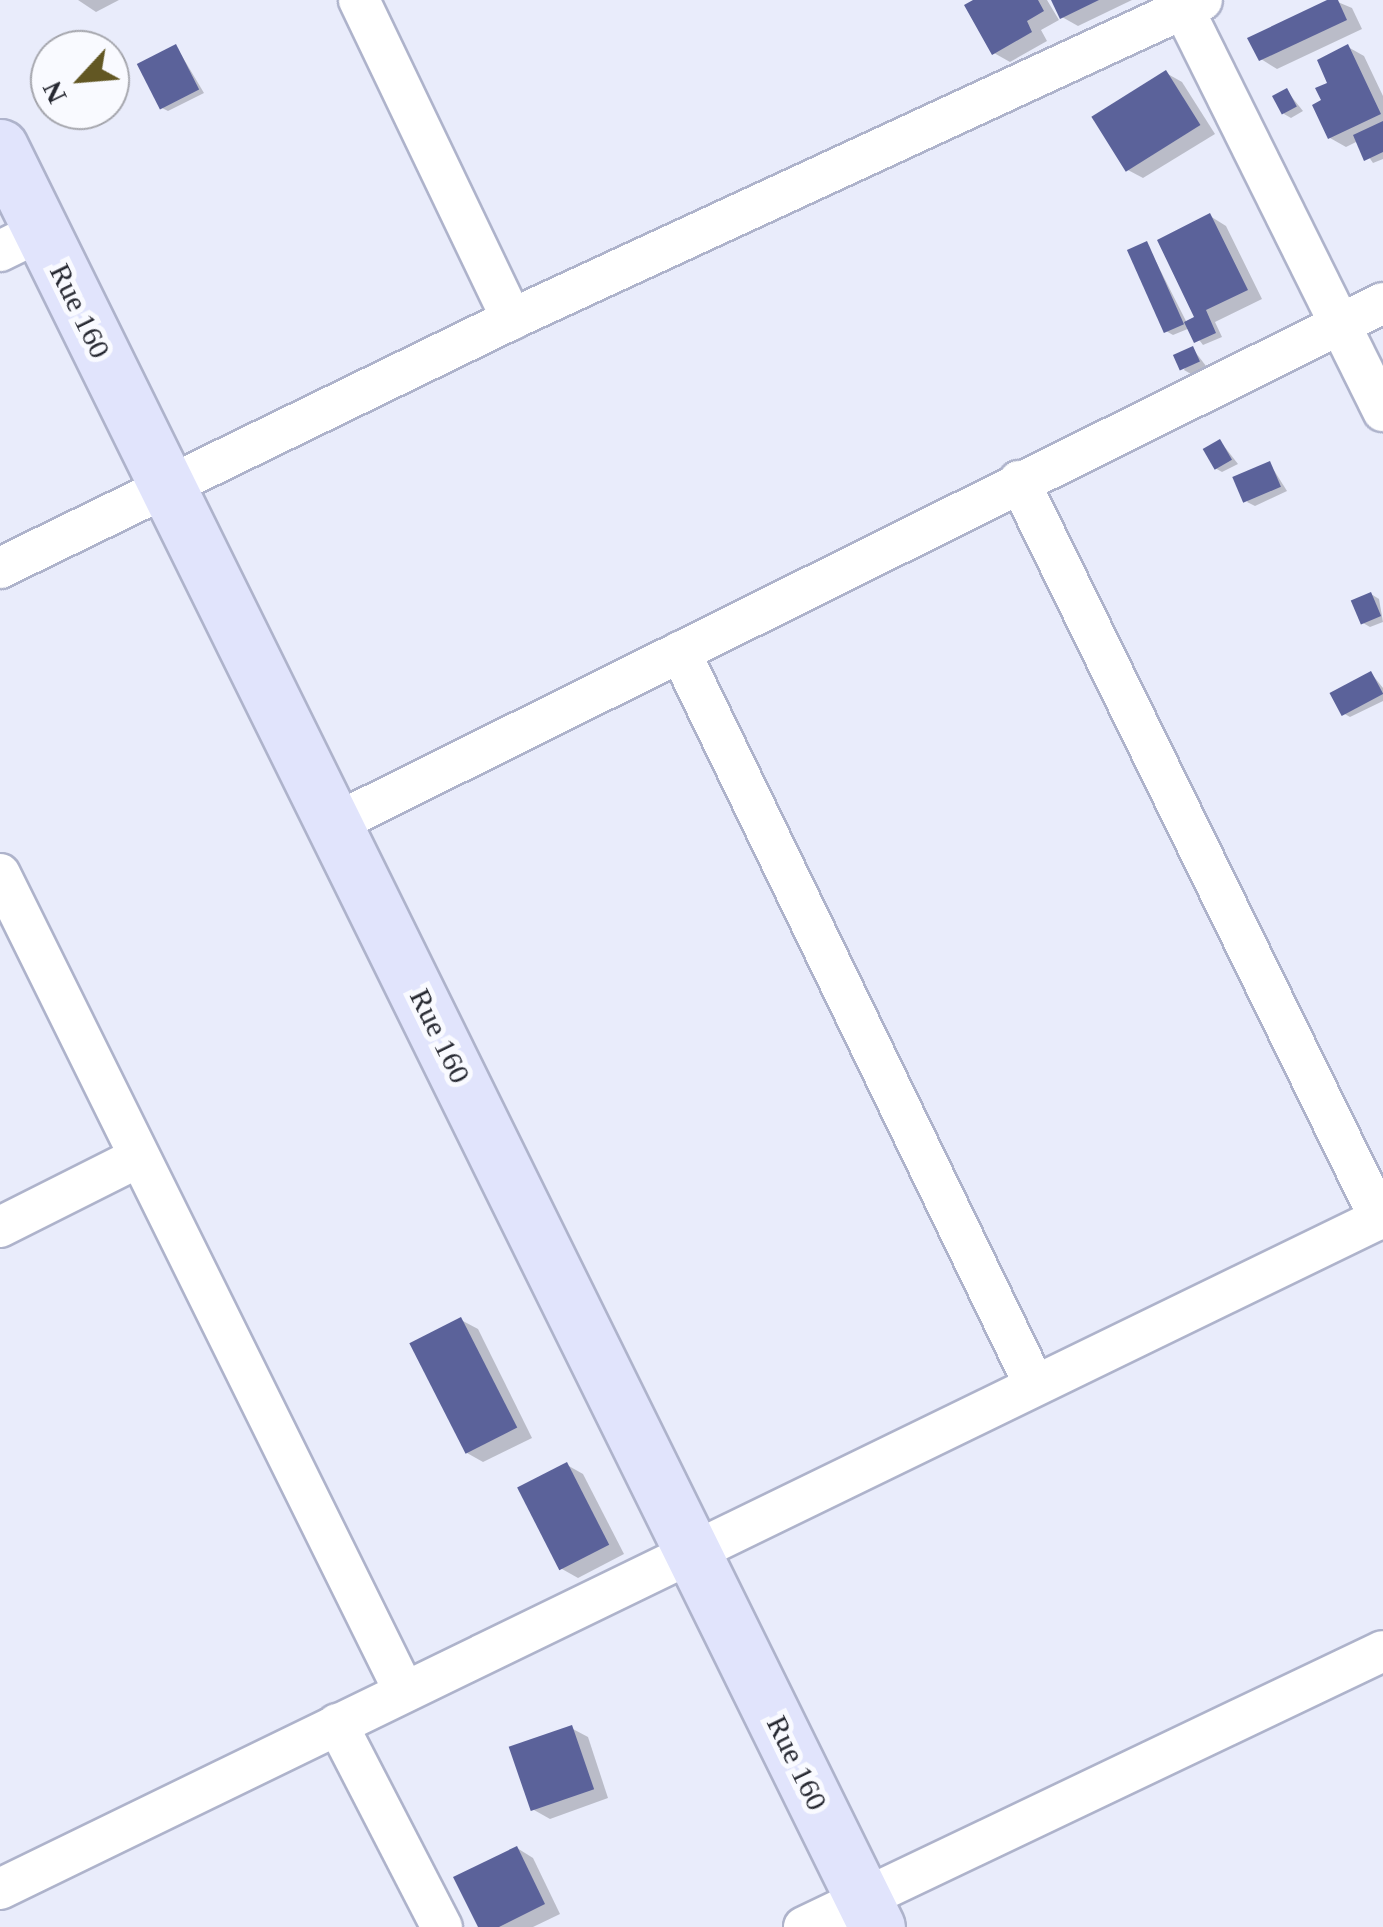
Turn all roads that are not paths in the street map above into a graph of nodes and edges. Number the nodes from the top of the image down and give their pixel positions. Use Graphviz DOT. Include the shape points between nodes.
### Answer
graph roads {
  1 [pos="1188,3"];
  2 [pos="373,4"];
  3 [pos="0,146"];
  4 [pos="20,241"];
  5 [pos="1383,303"];
  6 [pos="512,319"];
  7 [pos="1340,324"];
  8 [pos="1383,411"];
  9 [pos="1019,481"];
  10 [pos="165,486"];
  11 [pos="0,568"];
  12 [pos="680,652"];
  13 [pos="336,822"];
  14 [pos="0,874"];
  15 [pos="138,1158"];
  16 [pos="1382,1218"];
  17 [pos="0,1227"];
  18 [pos="1034,1384"];
  19 [pos="695,1555"];
  20 [pos="1383,1651"];
  21 [pos="404,1691"];
  22 [pos="337,1724"];
  23 [pos="0,1888"];
  24 [pos="870,1912"];
  25 [pos="442,1927"];
  26 [pos="804,1927"];
  1 -- 6 [label="street"];
  1 -- 7 [label="street"];
  2 -- 6 [label="street"];
  3 -- 4 [label="street, Rue 160"];
  4 -- 10 [label="street, Rue 160"];
  5 -- 7 [label="street"];
  6 -- 10 [label="street"];
  7 -- 8 [label="street"];
  7 -- 9 [label="street"];
  9 -- 12 [label="street"];
  9 -- 16 [label="street"];
  10 -- 11 [label="street"];
  10 -- 13 [label="street, Rue 160"];
  12 -- 13 [label="street"];
  12 -- 18 [label="street"];
  13 -- 19 [label="street, Rue 160"];
  14 -- 15 [label="street"];
  15 -- 17 [label="street"];
  15 -- 21 [label="street"];
  16 -- 18 [label="street"];
  18 -- 19 [label="street"];
  19 -- 21 [label="street"];
  19 -- 24 [label="street, Rue 160"];
  20 -- 24 [label="street"];
  21 -- 22 [label="street"];
  22 -- 23 [label="street"];
  22 -- 25 [label="street"];
  24 -- 26 [label="street"];
}
